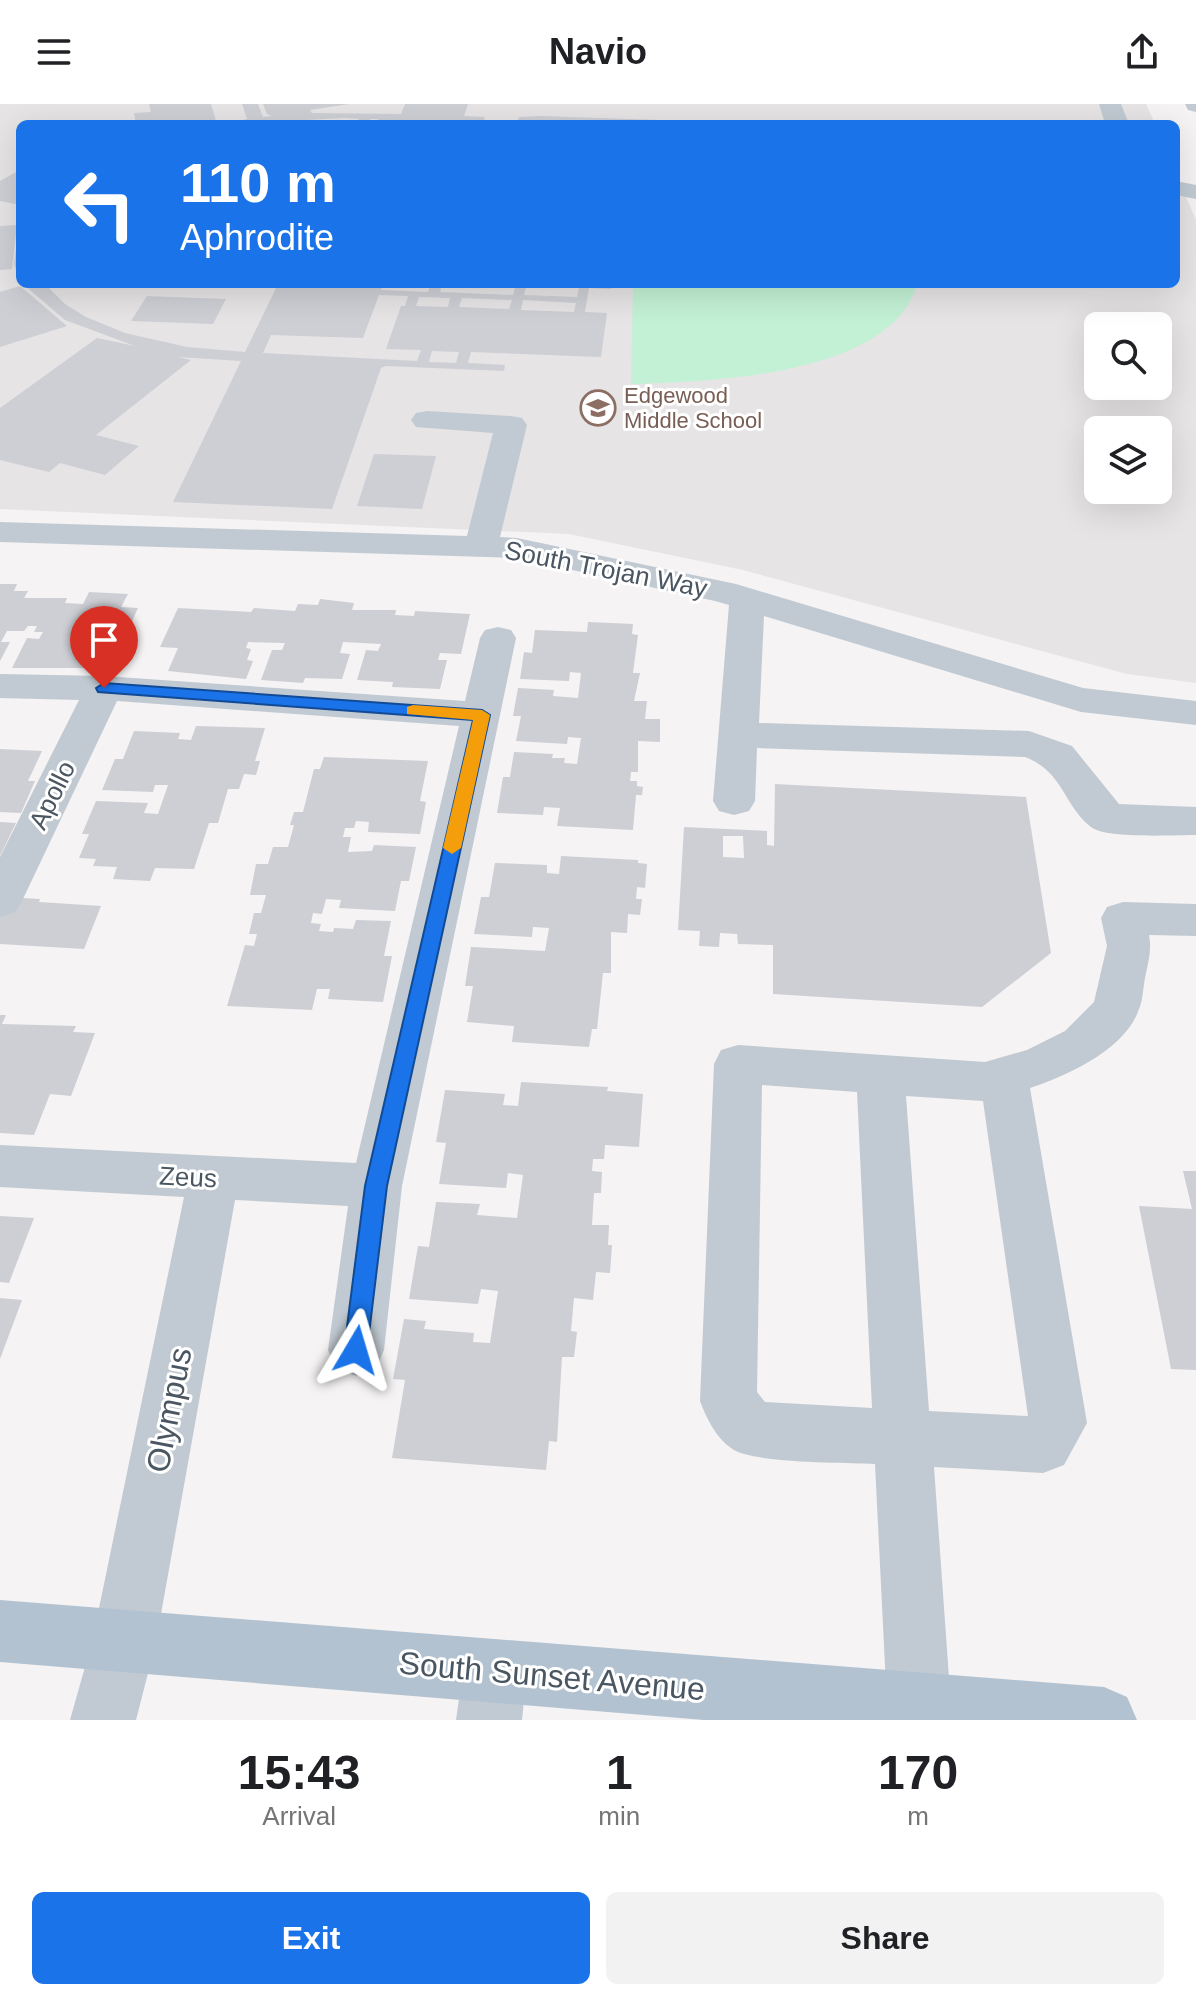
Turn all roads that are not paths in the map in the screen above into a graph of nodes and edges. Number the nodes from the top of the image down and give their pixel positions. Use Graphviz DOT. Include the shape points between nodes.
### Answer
graph roads {
  1 [pos="427,420"];
  2 [pos="0,532"];
  3 [pos="481,547"];
  4 [pos="747,599"];
  5 [pos="498,638"];
  6 [pos="0,686"];
  7 [pos="104,688"];
  8 [pos="1196,713"];
  9 [pos="482,715"];
  10 [pos="738,735"];
  11 [pos="734,801"];
  12 [pos="1196,821"];
  13 [pos="0,901"];
  14 [pos="1196,920"];
  15 [pos="880,1074"];
  16 [pos="1004,1076"];
  17 [pos="0,1166"];
  18 [pos="213,1179"];
  19 [pos="376,1186"];
  20 [pos="356,1350"];
  21 [pos="903,1440"];
  22 [pos="0,1631"];
  23 [pos="124,1642"];
  24 [pos="492,1696"];
  25 [pos="644,1702"];
  26 [pos="919,1706"];
  27 [pos="103,1720"];
  28 [pos="1104,1720"];
  1 -- 3 [label="street" via="511,425"];
  2 -- 3 [label="street, South Trojan Way"];
  3 -- 4 [label="street, South Trojan Way" via="517,548"];
  4 -- 8 [label="street, South Trojan Way" via="1081,700"];
  4 -- 10 [label="street"];
  5 -- 9 [label="street"];
  6 -- 7 [label="street"];
  7 -- 9 [label="street"];
  7 -- 13 [label="street, Apollo"];
  9 -- 19 [label="street"];
  10 -- 11 [label="street"];
  10 -- 12 [label="street" via="1029,744 1058,755 1107,818"];
  14 -- 16 [label="street" via="1123,918 1129,946 1116,1010 1082,1044"];
  15 -- 16 [label="street" via="985,1082"];
  15 -- 21 [label="street"];
  15 -- 21 [label="street" via="738,1064 728,1401 751,1429"];
  16 -- 21 [label="street" via="1058,1423 1043,1445"];
  17 -- 18 [label="street, Zeus"];
  18 -- 19 [label="street, Zeus"];
  18 -- 23 [label="street, Olympus"];
  19 -- 20 [label="street"];
  21 -- 26 [label="street"];
  22 -- 23 [label="main road, South Sunset Avenue"];
  23 -- 24 [label="main road, South Sunset Avenue"];
  23 -- 27 [label="street, Olympus"];
  24 -- 25 [label="main road, South Sunset Avenue"];
  25 -- 26 [label="main road, South Sunset Avenue"];
  26 -- 28 [label="main road, South Sunset Avenue"];
}
